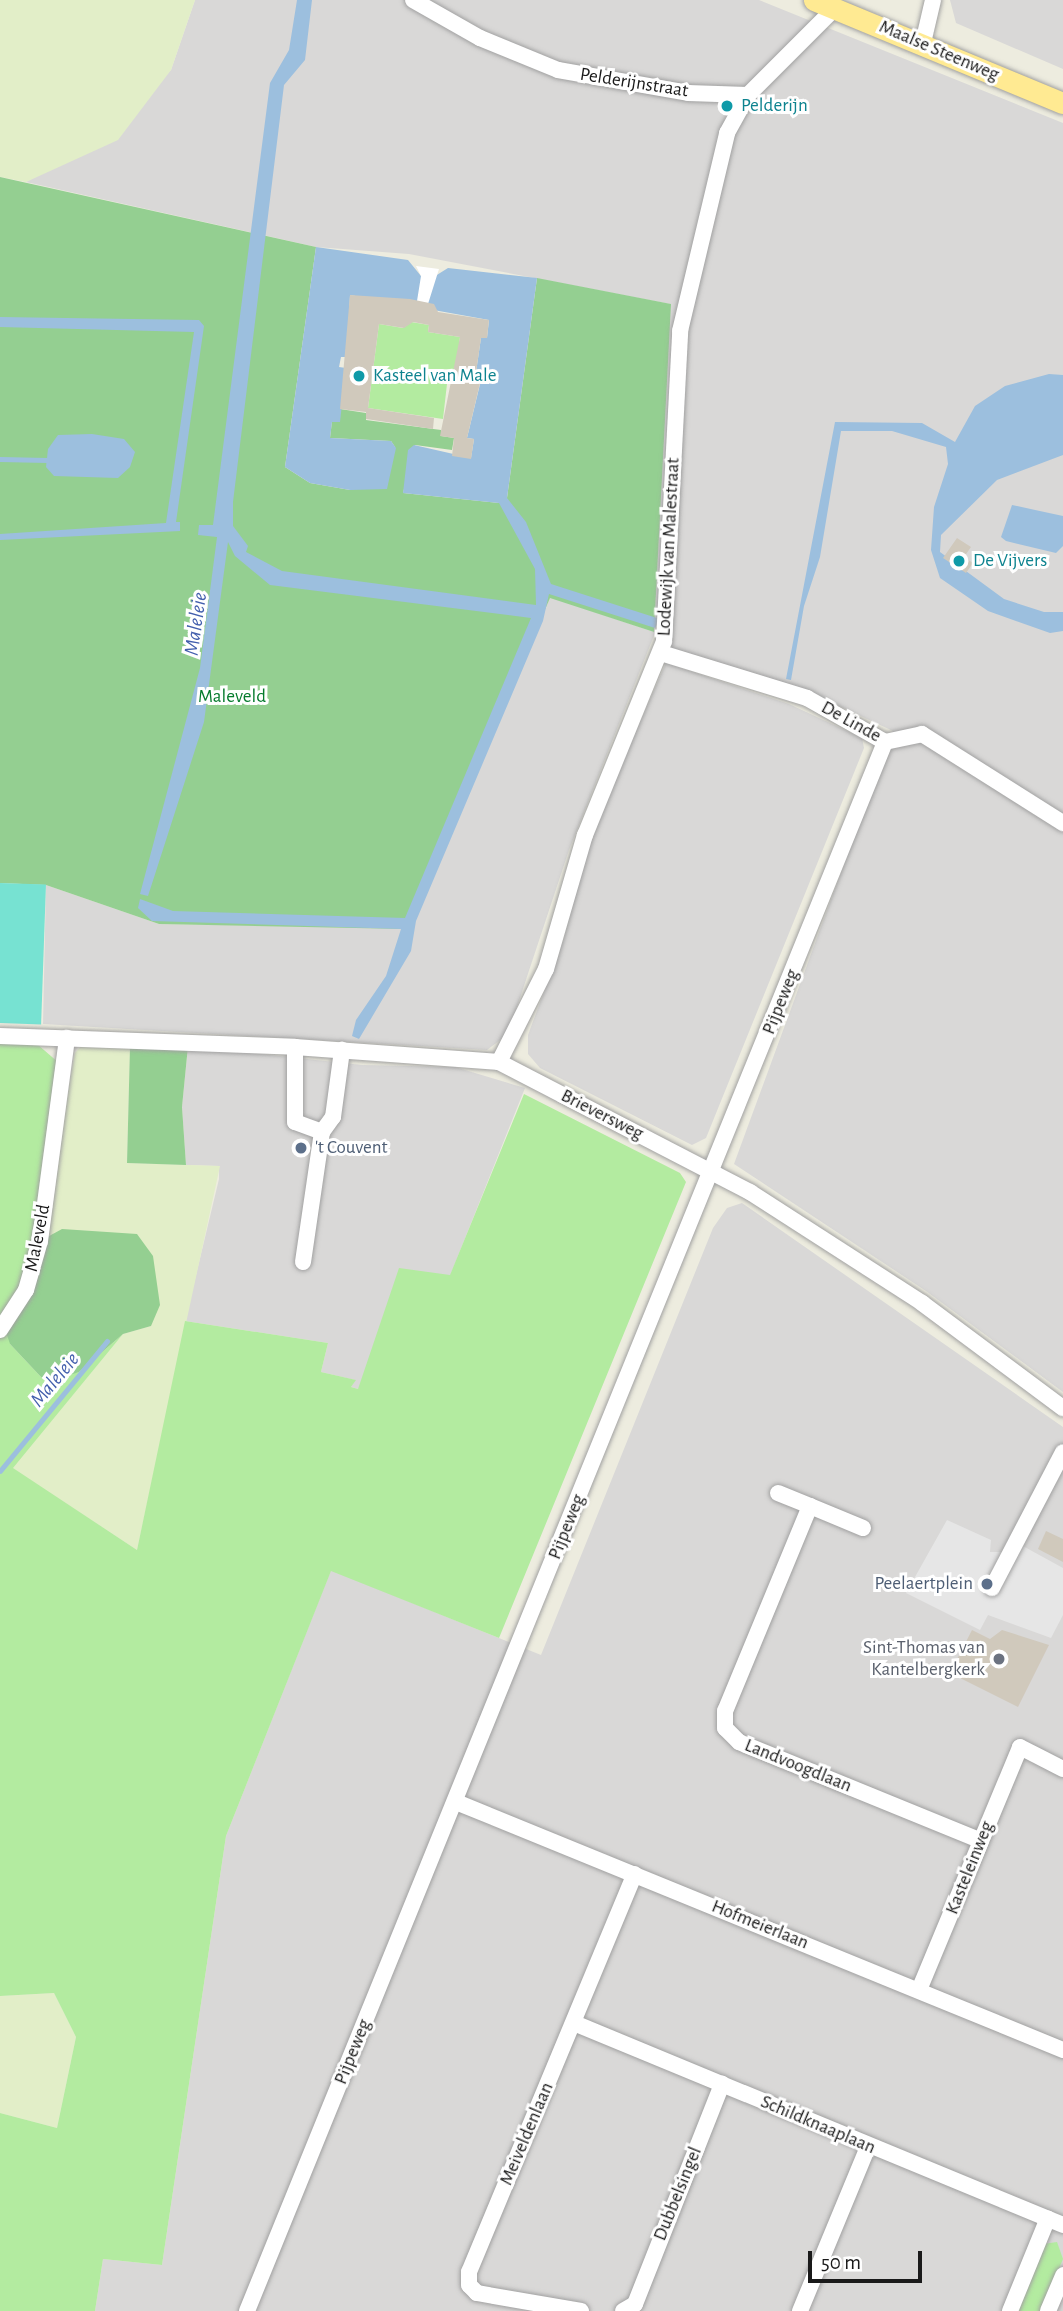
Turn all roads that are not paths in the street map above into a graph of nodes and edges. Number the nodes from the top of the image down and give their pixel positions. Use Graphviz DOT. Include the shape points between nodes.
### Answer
graph roads {
  1 [pos="413,0"];
  2 [pos="814,0"];
  3 [pos="933,0"];
  4 [pos="835,8"];
  5 [pos="923,44"];
  6 [pos="748,95"];
  7 [pos="1063,103"];
  8 [pos="661,653"];
  9 [pos="885,742"];
  10 [pos="1063,823"];
  11 [pos="0,1036"];
  12 [pos="68,1038"];
  13 [pos="295,1047"];
  14 [pos="342,1050"];
  15 [pos="499,1062"];
  16 [pos="322,1132"];
  17 [pos="713,1172"];
  18 [pos="303,1262"];
  19 [pos="0,1330"];
  20 [pos="1063,1408"];
  21 [pos="1063,1452"];
  22 [pos="778,1493"];
  23 [pos="810,1506"];
  24 [pos="863,1528"];
  25 [pos="992,1588"];
  26 [pos="1063,1769"];
  27 [pos="456,1802"];
  28 [pos="981,1841"];
  29 [pos="635,1874"];
  30 [pos="919,1990"];
  31 [pos="574,2023"];
  32 [pos="1063,2050"];
  33 [pos="722,2084"];
  34 [pos="868,2147"];
  35 [pos="1055,2222"];
  36 [pos="1063,2275"];
  37 [pos="629,2308"];
  38 [pos="247,2311"];
  39 [pos="581,2311"];
  40 [pos="800,2311"];
  41 [pos="1010,2311"];
  42 [pos="1048,2311"];
  1 -- 6 [label="street, Pelderijnstraat" via="480,38 558,70 675,91"];
  2 -- 4 [label="main road, Maalse Steenweg"];
  3 -- 5 [label="street"];
  4 -- 5 [label="main road, Maalse Steenweg"];
  4 -- 6 [label="street"];
  5 -- 7 [label="main road, Maalse Steenweg"];
  6 -- 8 [label="street, Lodewijk van Malestraat" via="727,133 683,313 670,596"];
  8 -- 9 [label="street, De Linde" via="807,698"];
  8 -- 15 [label="street, Lodewijk van Malestraat" via="585,835 546,969"];
  9 -- 10 [label="street, De Linde" via="922,734"];
  9 -- 17 [label="street, Pijpeweg"];
  11 -- 12 [label="street"];
  12 -- 13 [label="street, Brieversweg"];
  12 -- 19 [label="street, Maleveld" via="40,1241 26,1290"];
  13 -- 14 [label="street, Brieversweg"];
  13 -- 16 [label="street" via="295,1122"];
  14 -- 15 [label="street, Brieversweg"];
  14 -- 16 [label="street" via="333,1117"];
  15 -- 17 [label="street, Brieversweg"];
  16 -- 18 [label="street"];
  17 -- 20 [label="street, Brieversweg" via="922,1303"];
  17 -- 27 [label="street, Pijpeweg"];
  21 -- 25 [label="street"];
  22 -- 23 [label="street"];
  23 -- 24 [label="street"];
  23 -- 28 [label="street, Landvoogdlaan" via="725,1711 725,1728 739,1742"];
  26 -- 28 [label="street, Kasteleinweg" via="1020,1747"];
  27 -- 29 [label="street, Hofmeierlaan"];
  27 -- 38 [label="street, Pijpeweg"];
  28 -- 30 [label="street, Kasteleinweg"];
  29 -- 30 [label="street, Hofmeierlaan"];
  29 -- 31 [label="street, Meiveldenlaan"];
  30 -- 32 [label="street, Hofmeierlaan"];
  31 -- 33 [label="street, Schildknaaplaan"];
  31 -- 39 [label="street, Meiveldenlaan" via="469,2285 477,2294"];
  33 -- 34 [label="street, Schildknaaplaan"];
  33 -- 37 [label="street, Dubbelsingel"];
  34 -- 35 [label="street, Schildknaaplaan"];
  34 -- 40 [label="street"];
  35 -- 41 [label="street"];
  36 -- 42 [label="street"];
}
